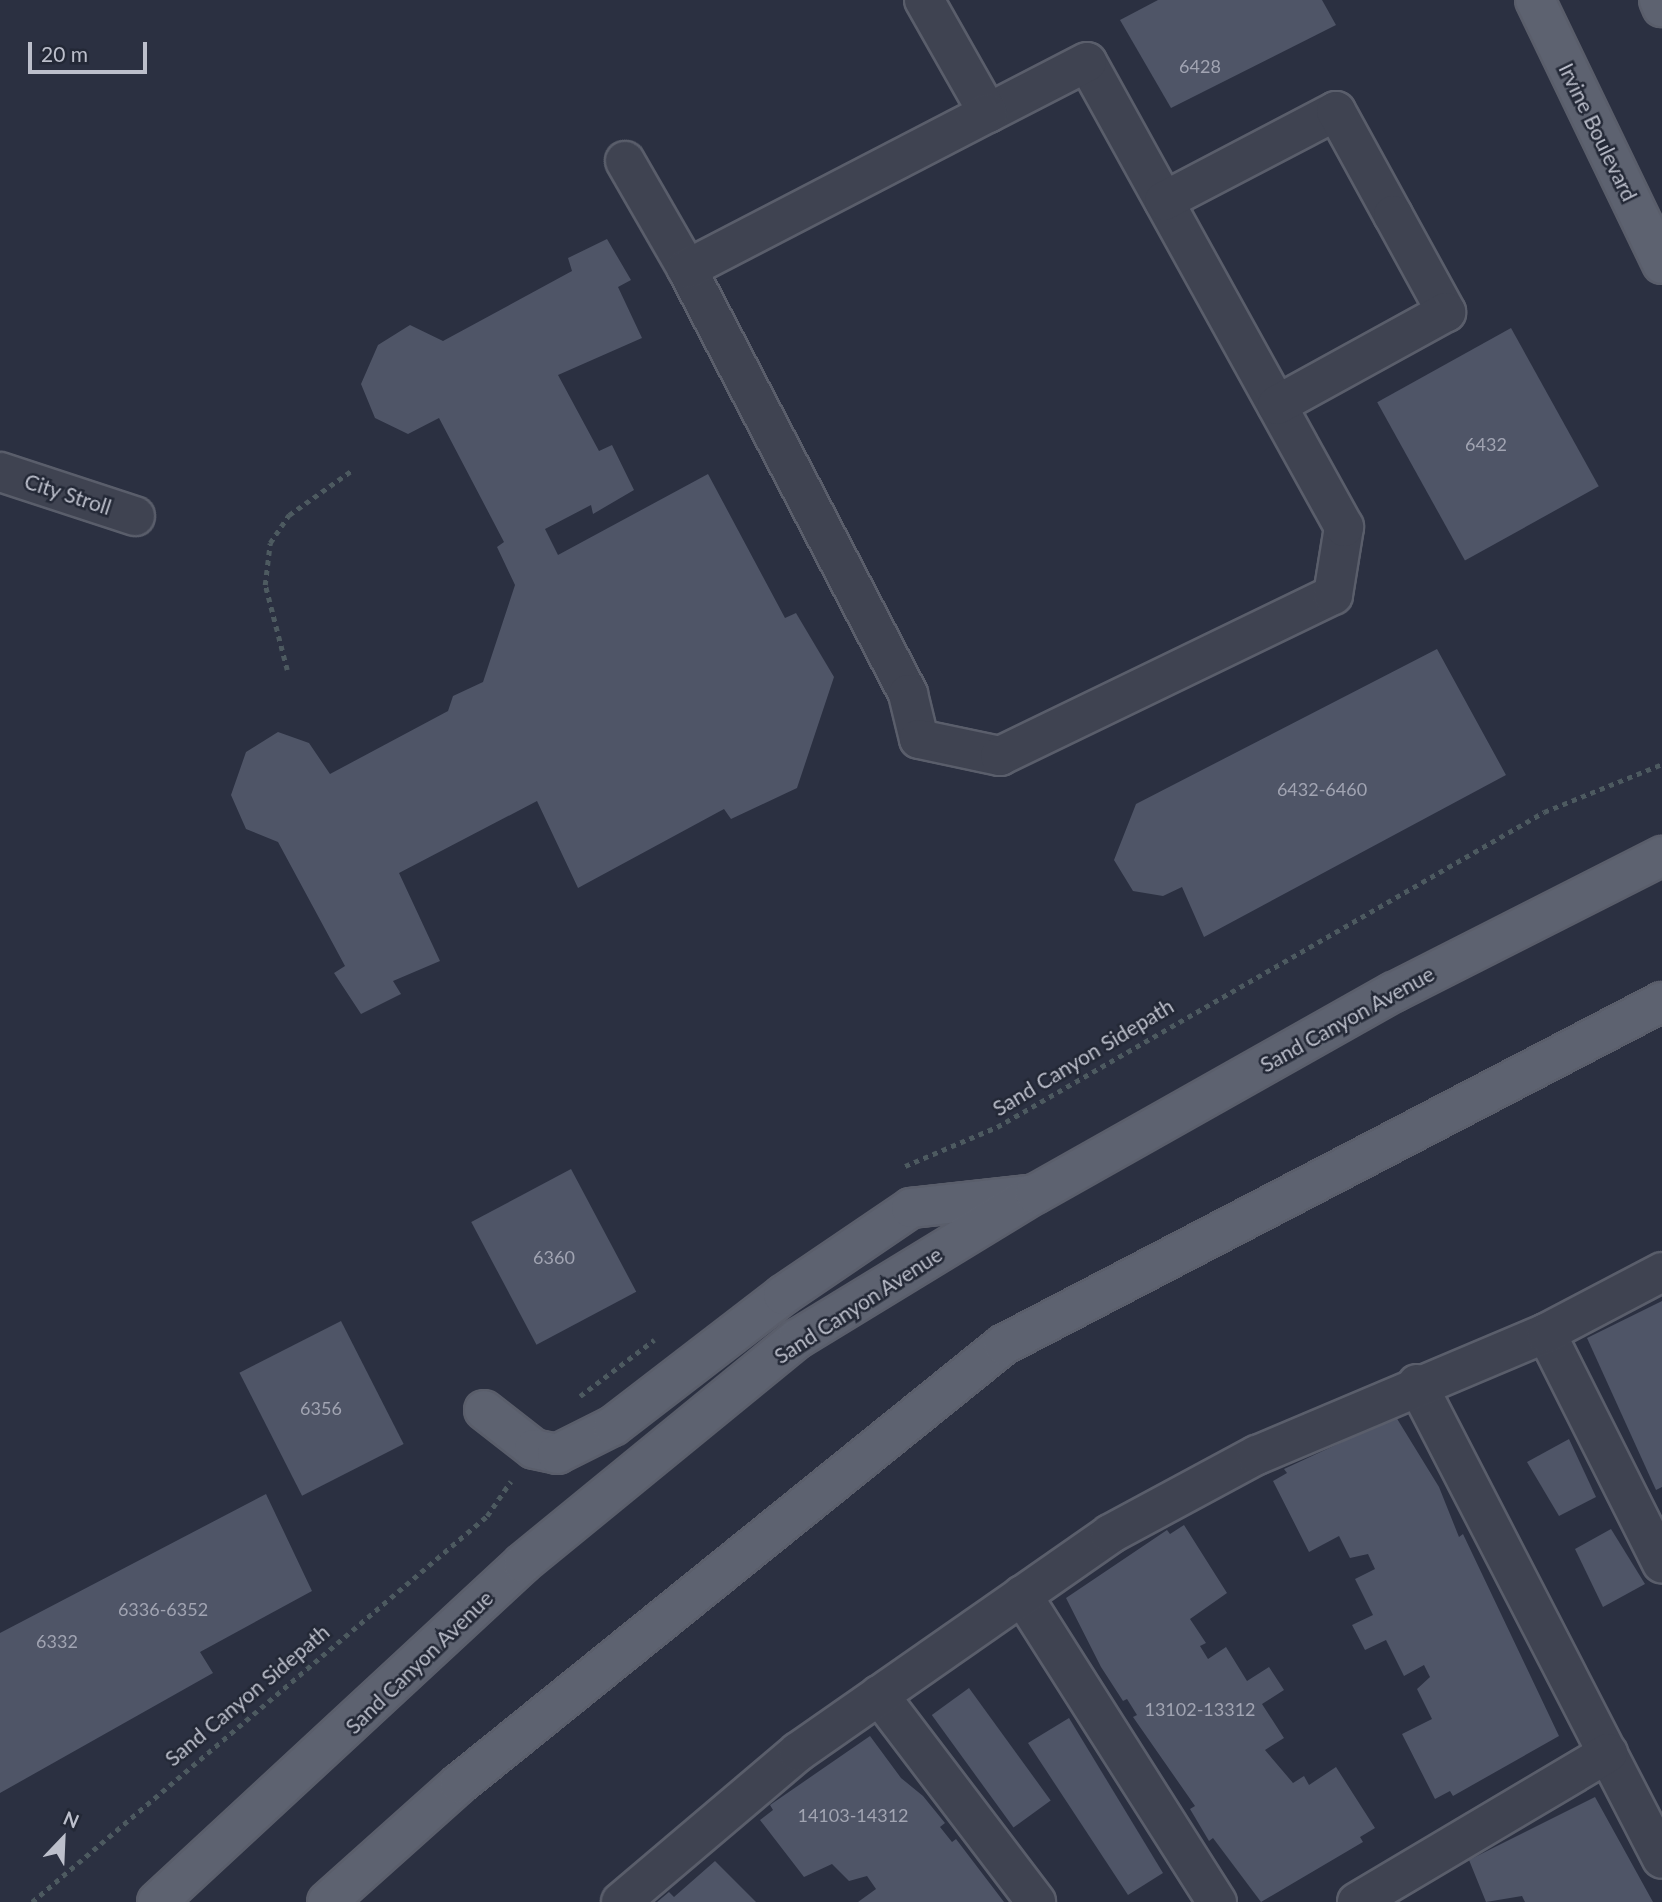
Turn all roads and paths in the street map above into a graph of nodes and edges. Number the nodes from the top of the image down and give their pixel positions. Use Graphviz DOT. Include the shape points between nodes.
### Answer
graph roads {
  1 [pos="924,0"];
  2 [pos="1535,0"];
  3 [pos="1658,0"];
  4 [pos="1662,7"];
  5 [pos="988,113"];
  6 [pos="625,161"];
  7 [pos="1164,201"];
  8 [pos="1662,264"];
  9 [pos="687,269"];
  10 [pos="1277,405"];
  11 [pos="351,471"];
  12 [pos="0,472"];
  13 [pos="135,516"];
  14 [pos="287,670"];
  15 [pos="1662,764"];
  16 [pos="1662,856"];
  17 [pos="1662,1002"];
  18 [pos="901,1168"];
  19 [pos="1035,1194"];
  20 [pos="1662,1272"];
  21 [pos="666,1331"];
  22 [pos="1546,1333"];
  23 [pos="1417,1384"];
  24 [pos="575,1401"];
  25 [pos="484,1410"];
  26 [pos="487,1516"];
  27 [pos="1662,1564"];
  28 [pos="1022,1595"];
  29 [pos="879,1695"];
  30 [pos="1608,1753"];
  31 [pos="1662,1859"];
  32 [pos="32,1902"];
  33 [pos="157,1902"];
  34 [pos="327,1902"];
  35 [pos="621,1902"];
  36 [pos="1035,1902"];
  37 [pos="1217,1902"];
  38 [pos="1357,1902"];
  1 -- 5 [label="street"];
  2 -- 8 [label="main road, Irvine Boulevard"];
  3 -- 4 [label="main road"];
  5 -- 7 [label="street" via="1087,62"];
  5 -- 9 [label="street"];
  6 -- 9 [label="street"];
  7 -- 10 [label="street"];
  7 -- 10 [label="street" via="1336,111 1446,312"];
  9 -- 10 [label="street" via="908,694 919,739 947,747 1000,756 1333,596 1344,527"];
  11 -- 14 [label="path" via="289,515 270,543 265,585"];
  12 -- 13 [label="street, City Stroll"];
  15 -- 18 [label="path, Sand Canyon Sidepath" via="1544,812 997,1127"];
  16 -- 19 [label="main road, Sand Canyon Avenue" via="1394,992"];
  17 -- 34 [label="main road" via="1003,1345 459,1784"];
  19 -- 25 [label="main road" via="911,1208 783,1296 613,1426 557,1454 534,1449"];
  19 -- 33 [label="main road, Sand Canyon Avenue" via="797,1339 523,1563"];
  20 -- 22 [label="street"];
  21 -- 24 [label="path"];
  22 -- 23 [label="street"];
  22 -- 27 [label="street"];
  23 -- 28 [label="street" via="1257,1455 1110,1534"];
  23 -- 30 [label="street"];
  26 -- 32 [label="path, Sand Canyon Sidepath"];
  28 -- 29 [label="street"];
  28 -- 37 [label="street"];
  29 -- 35 [label="street" via="798,1752"];
  29 -- 36 [label="street"];
  30 -- 31 [label="street"];
  30 -- 38 [label="street"];
}
